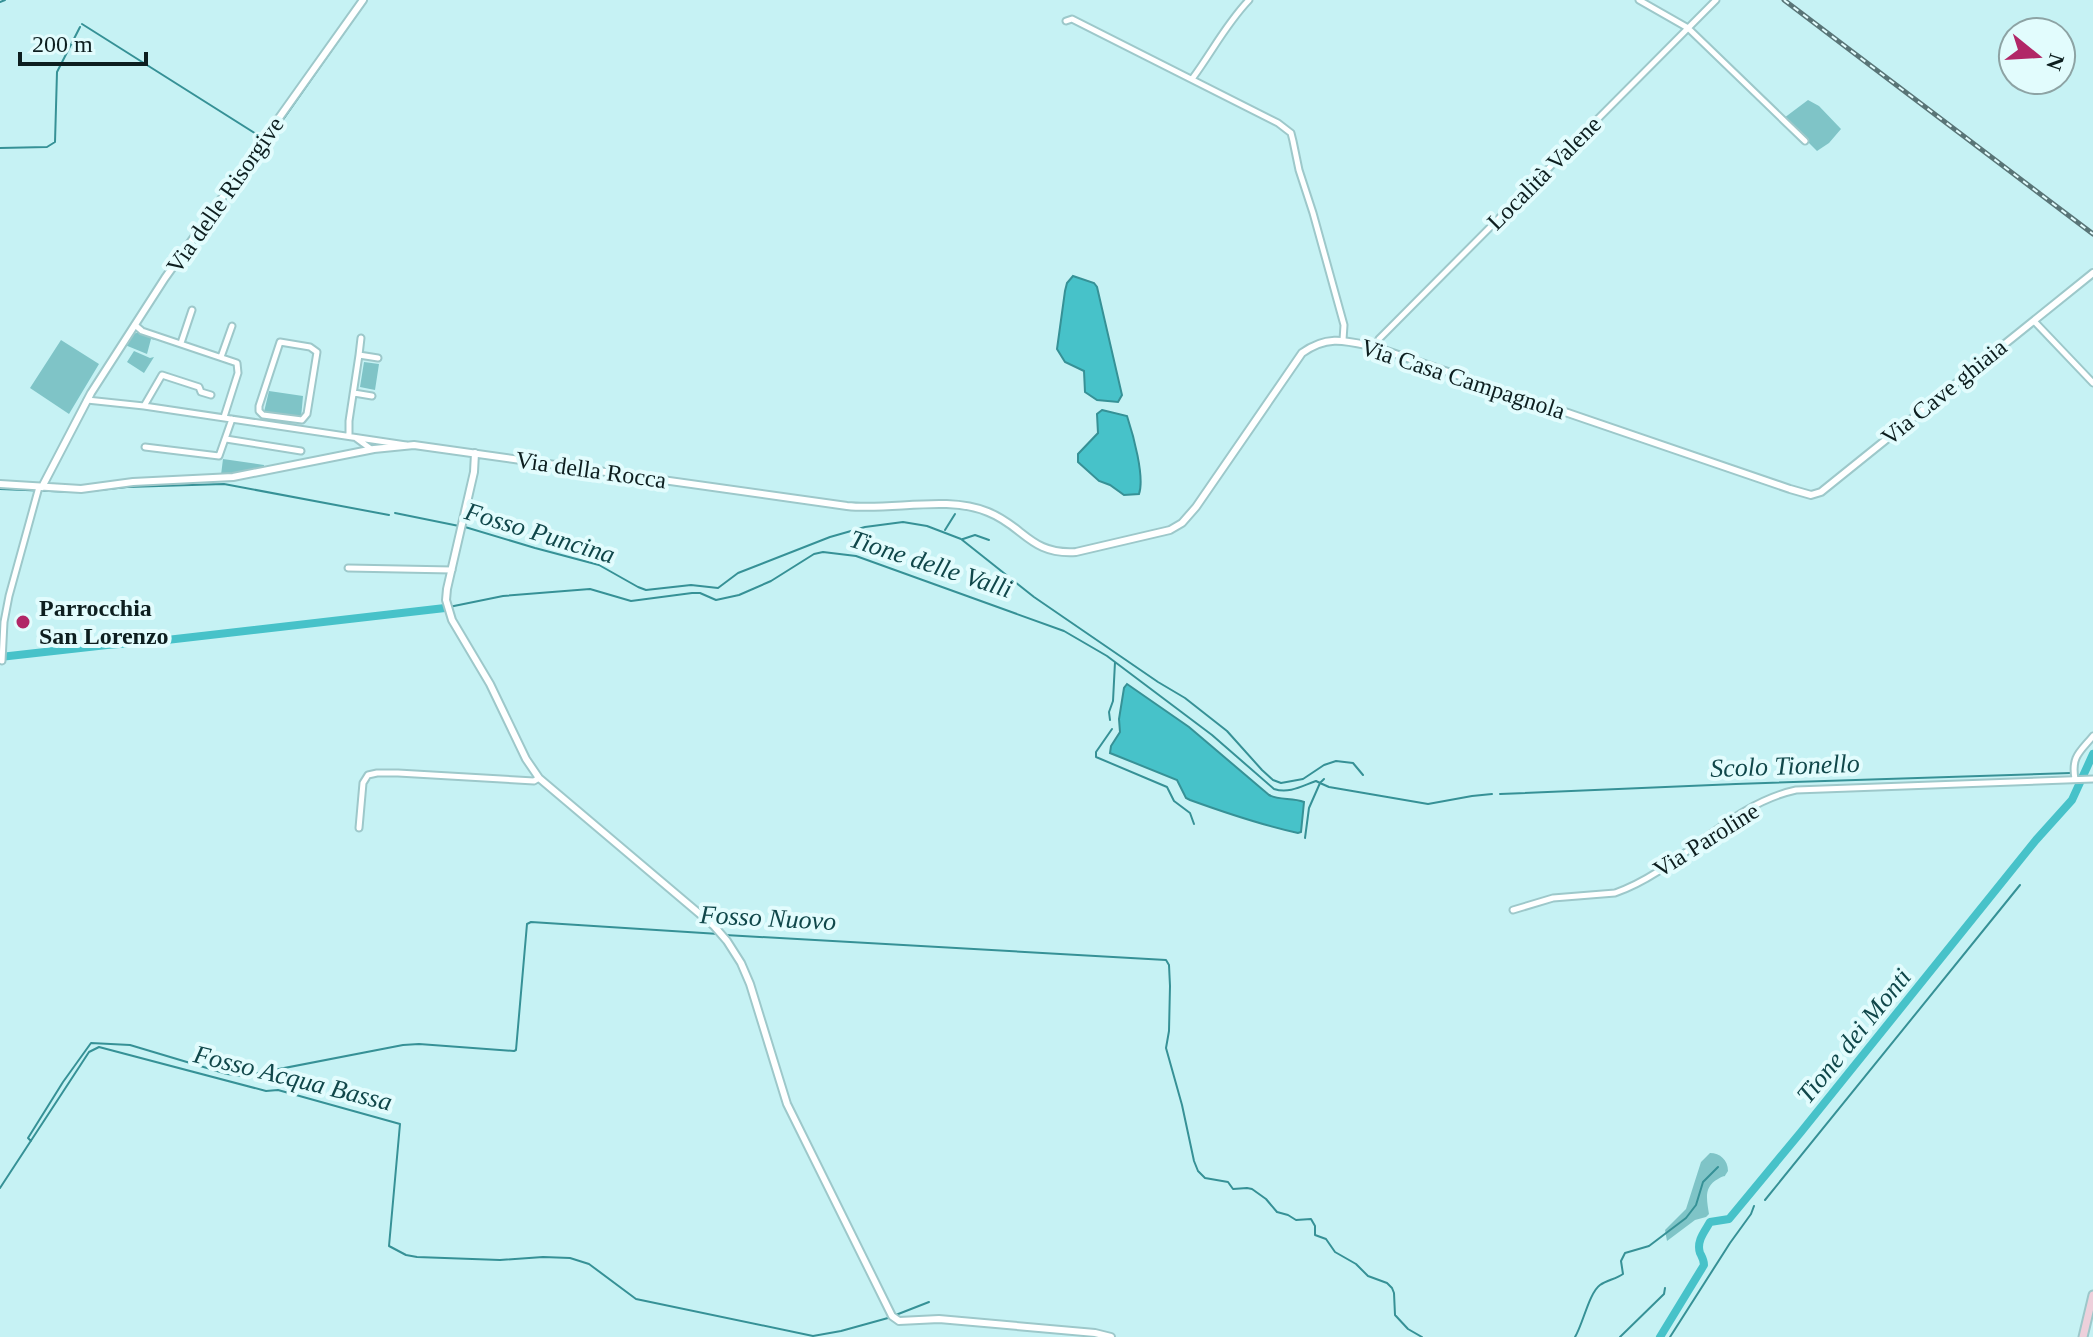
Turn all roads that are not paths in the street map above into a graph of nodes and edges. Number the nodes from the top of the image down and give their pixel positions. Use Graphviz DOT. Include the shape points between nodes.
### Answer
graph roads {
  1 [pos="363,0"];
  2 [pos="1249,0"];
  3 [pos="1639,0"];
  4 [pos="1716,0"];
  5 [pos="1066,21"];
  6 [pos="1688,28"];
  7 [pos="1192,79"];
  8 [pos="1805,141"];
  9 [pos="2093,273"];
  10 [pos="192,310"];
  11 [pos="2034,321"];
  12 [pos="135,325"];
  13 [pos="232,326"];
  14 [pos="361,338"];
  15 [pos="1343,340"];
  16 [pos="181,343"];
  17 [pos="1375,347"];
  18 [pos="359,355"];
  19 [pos="221,357"];
  20 [pos="378,358"];
  21 [pos="2093,383"];
  22 [pos="91,393"];
  23 [pos="353,393"];
  24 [pos="211,395"];
  25 [pos="372,396"];
  26 [pos="87,400"];
  27 [pos="103,401"];
  28 [pos="144,406"];
  29 [pos="224,417"];
  30 [pos="283,418"];
  31 [pos="232,419"];
  32 [pos="282,426"];
  33 [pos="348,435"];
  34 [pos="367,438"];
  35 [pos="226,439"];
  36 [pos="407,445"];
  37 [pos="145,447"];
  38 [pos="373,449"];
  39 [pos="301,451"];
  40 [pos="354,453"];
  41 [pos="475,453"];
  42 [pos="51,470"];
  43 [pos="50,479"];
  44 [pos="0,484"];
  45 [pos="58,488"];
  46 [pos="41,489"];
  47 [pos="1790,489"];
  48 [pos="1170,530"];
  49 [pos="348,568"];
  50 [pos="452,570"];
  51 [pos="2,657"];
  52 [pos="2093,736"];
  53 [pos="539,778"];
  54 [pos="2089,778"];
  55 [pos="2075,779"];
  56 [pos="359,828"];
  57 [pos="1513,910"];
  58 [pos="2093,1295"];
  59 [pos="1111,1337"];
  60 [pos="2083,1337"];
  1 -- 12 [label="street, Via delle Risorgive"];
  2 -- 7 [label="street" via="1226,25"];
  3 -- 6 [label="street"];
  4 -- 6 [label="street, Località Valene"];
  5 -- 7 [label="street" via="1089,26"];
  6 -- 8 [label="street"];
  6 -- 17 [label="street, Località Valene"];
  7 -- 15 [label="street" via="1291,133 1344,325"];
  9 -- 11 [label="street, Via Cave ghiaia"];
  10 -- 16 [label="street"];
  11 -- 21 [label="street"];
  11 -- 47 [label="street, Via Cave ghiaia" via="1821,492"];
  12 -- 16 [label="street"];
  12 -- 22 [label="street, Via delle Risorgive"];
  13 -- 19 [label="street"];
  14 -- 18 [label="street"];
  15 -- 17 [label="street, Via Casa Campagnola"];
  15 -- 48 [label="street, Via Casa Campagnola" via="1322,341 1302,353 1196,507"];
  16 -- 19 [label="street"];
  17 -- 47 [label="street, Via Casa Campagnola"];
  18 -- 20 [label="street"];
  18 -- 23 [label="street"];
  19 -- 29 [label="street" via="239,369"];
  22 -- 26 [label="street, Via delle Risorgive"];
  22 -- 27 [label="street"];
  23 -- 25 [label="street"];
  23 -- 33 [label="street"];
  24 -- 28 [label="street" via="162,375"];
  26 -- 27 [label="street"];
  26 -- 42 [label="street, Via delle Risorgive"];
  27 -- 28 [label="street"];
  28 -- 29 [label="street"];
  29 -- 31 [label="street"];
  30 -- 30 [label="street" via="306,417 317,352 283,342 259,409 263,415"];
  30 -- 32 [label="street"];
  31 -- 32 [label="street"];
  31 -- 35 [label="street"];
  32 -- 33 [label="street"];
  33 -- 34 [label="street"];
  33 -- 38 [label="street"];
  33 -- 40 [label="street" via="358,444"];
  34 -- 36 [label="street"];
  34 -- 38 [label="street" via="376,445"];
  35 -- 37 [label="street" via="217,457"];
  35 -- 39 [label="street"];
  36 -- 38 [label="street, Via della Rocca"];
  36 -- 41 [label="street, Via della Rocca"];
  38 -- 40 [label="street, Via della Rocca"];
  40 -- 45 [label="street, Via della Rocca" via="233,477"];
  41 -- 48 [label="street, Via della Rocca" via="847,506 966,506 997,516 1031,542 1061,552"];
  41 -- 50 [label="street"];
  42 -- 43 [label="street"];
  42 -- 46 [label="street, Via delle Risorgive"];
  43 -- 45 [label="street"];
  43 -- 46 [label="street"];
  44 -- 46 [label="street, Via della Rocca"];
  45 -- 46 [label="street, Via della Rocca"];
  46 -- 51 [label="street" via="9,596"];
  49 -- 50 [label="street"];
  50 -- 53 [label="street" via="448,609"];
  52 -- 55 [label="street" via="2073,763"];
  53 -- 56 [label="street" via="368,775"];
  53 -- 59 [label="street" via="727,941 750,984 787,1104 892,1316"];
  54 -- 55 [label="street, Via Paroline"];
  55 -- 57 [label="street, Via Paroline" via="1785,792 1746,811 1625,890 1553,898"];
  58 -- 60 [label="main road"];
}
